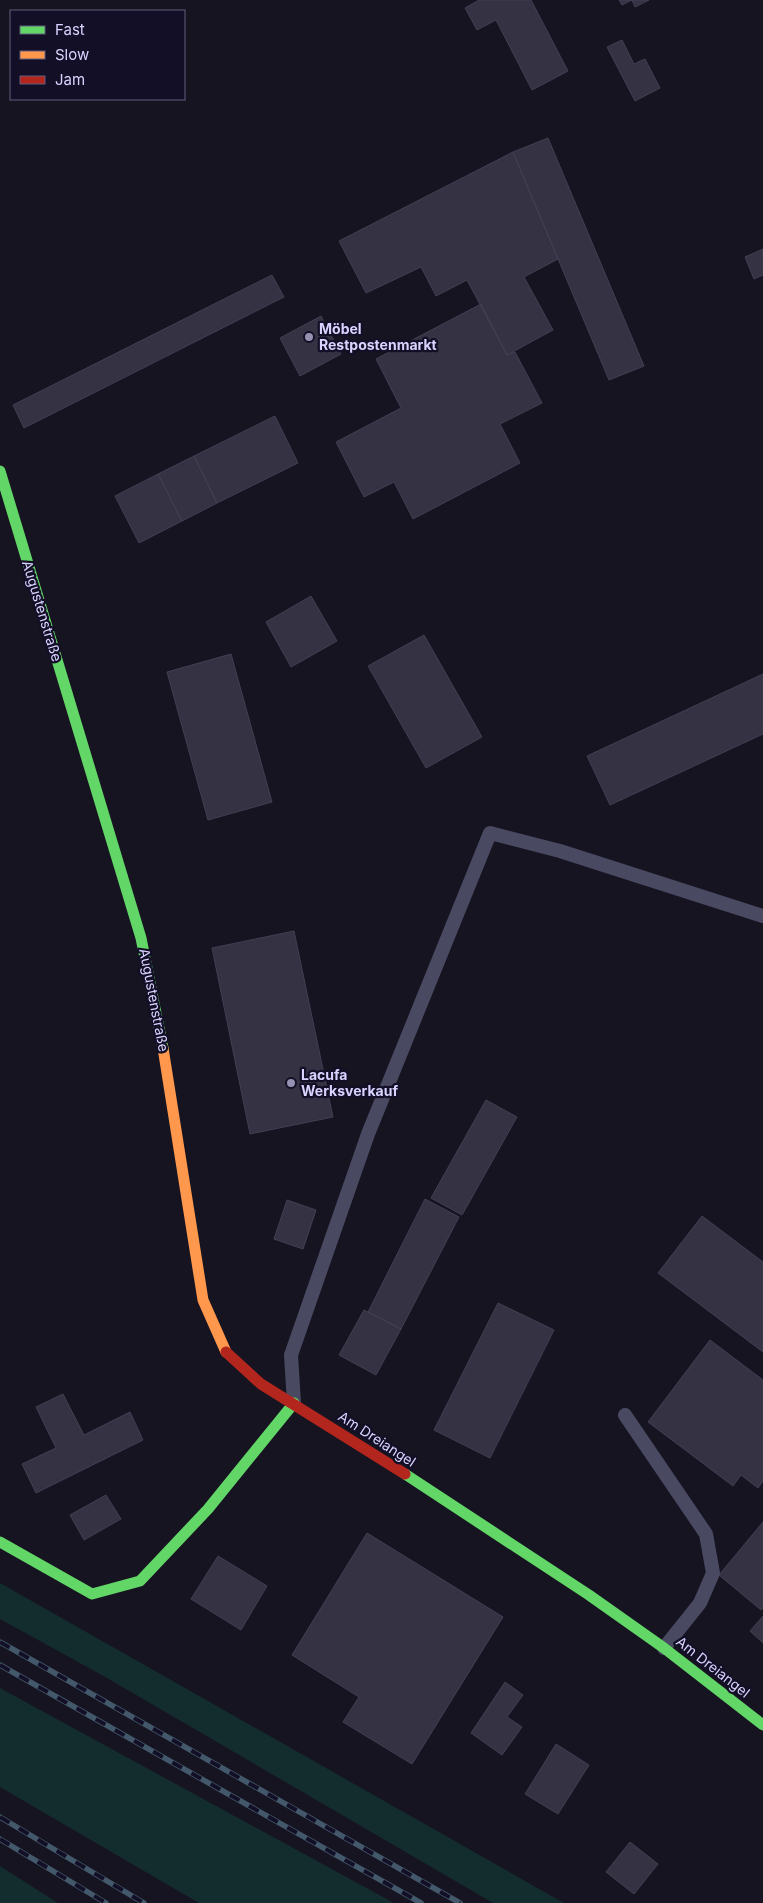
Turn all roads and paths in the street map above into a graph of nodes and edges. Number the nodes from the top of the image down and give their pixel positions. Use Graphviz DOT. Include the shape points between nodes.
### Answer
graph roads {
  1 [pos="0,471"];
  2 [pos="763,916"];
  3 [pos="294,1403"];
  4 [pos="625,1415"];
  5 [pos="0,1542"];
  6 [pos="664,1648"];
  7 [pos="763,1724"];
  1 -- 3 [label="street, Augustenstraße" via="141,938 169,1080 203,1300 225,1351 261,1384"];
  2 -- 3 [label="lane" via="490,832 368,1134 309,1303 292,1355"];
  3 -- 5 [label="street" via="208,1509 140,1581 92,1594"];
  3 -- 6 [label="street, Am Dreiangel" via="581,1590"];
  4 -- 6 [label="lane" via="706,1534 712,1573 700,1603"];
  6 -- 7 [label="street, Am Dreiangel"];
}
